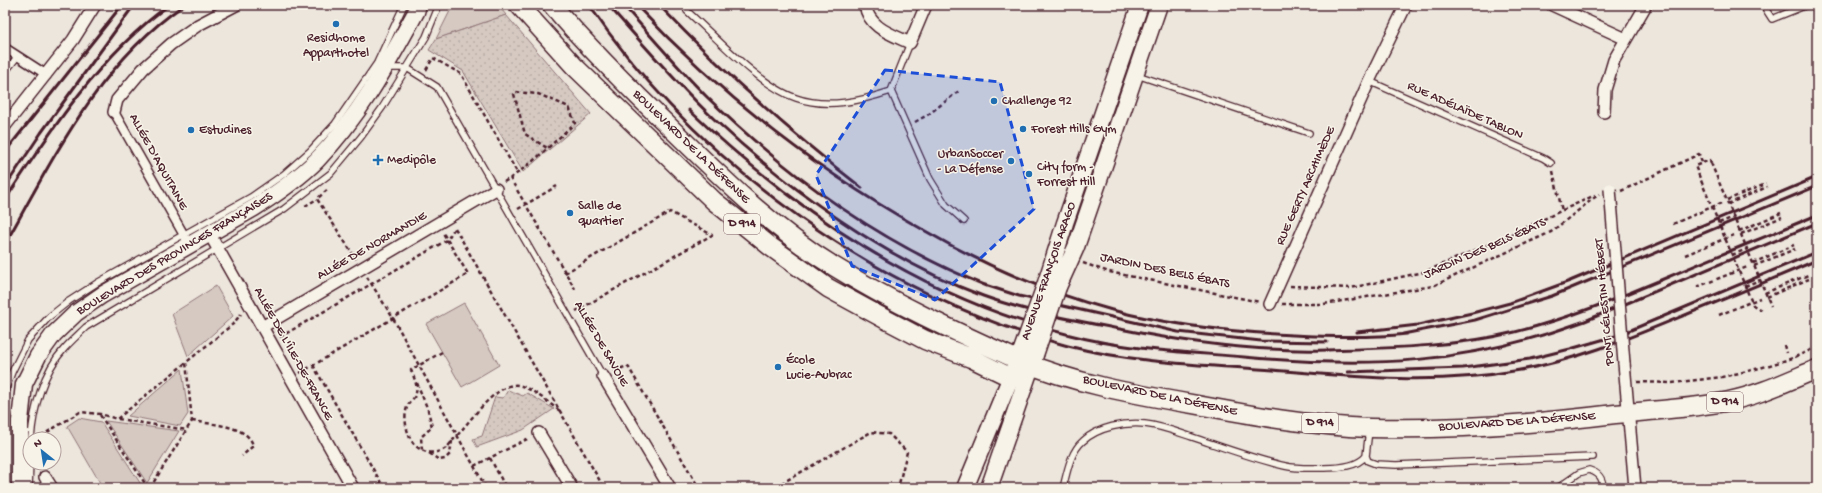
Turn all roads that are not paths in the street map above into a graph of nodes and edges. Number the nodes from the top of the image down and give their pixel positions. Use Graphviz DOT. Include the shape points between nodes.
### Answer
graph roads {
  1 [pos="95,5"];
  2 [pos="236,5"];
  3 [pos="404,5"];
  4 [pos="418,5"];
  5 [pos="439,5"];
  6 [pos="519,5"];
  7 [pos="552,5"];
  8 [pos="686,5"];
  9 [pos="865,5"];
  10 [pos="926,5"];
  11 [pos="1140,5"];
  12 [pos="1160,5"];
  13 [pos="1406,5"];
  14 [pos="1552,5"];
  15 [pos="1646,5"];
  16 [pos="1763,5"];
  17 [pos="1807,5"];
  18 [pos="1626,39"];
  19 [pos="910,43"];
  20 [pos="5,48"];
  21 [pos="18,56"];
  22 [pos="385,68"];
  23 [pos="407,68"];
  24 [pos="5,72"];
  25 [pos="1136,74"];
  26 [pos="47,75"];
  27 [pos="1369,81"];
  28 [pos="892,91"];
  29 [pos="114,112"];
  30 [pos="1604,112"];
  31 [pos="5,126"];
  32 [pos="1309,134"];
  33 [pos="1551,163"];
  34 [pos="496,188"];
  35 [pos="1610,192"];
  36 [pos="964,221"];
  37 [pos="209,233"];
  38 [pos="186,239"];
  39 [pos="219,250"];
  40 [pos="1052,285"];
  41 [pos="1270,304"];
  42 [pos="262,327"];
  43 [pos="1026,358"];
  44 [pos="1817,369"];
  45 [pos="603,376"];
  46 [pos="1012,378"];
  47 [pos="5,396"];
  48 [pos="1628,413"];
  49 [pos="1369,428"];
  50 [pos="32,431"];
  51 [pos="539,433"];
  52 [pos="1366,456"];
  53 [pos="1594,457"];
  54 [pos="30,471"];
  55 [pos="46,476"];
  56 [pos="1559,487"];
  57 [pos="20,488"];
  58 [pos="29,488"];
  59 [pos="52,488"];
  60 [pos="353,488"];
  61 [pos="572,488"];
  62 [pos="670,488"];
  63 [pos="965,488"];
  64 [pos="990,488"];
  65 [pos="1063,488"];
  66 [pos="1603,488"];
  67 [pos="1635,488"];
  1 -- 26 [label="street"];
  2 -- 29 [label="street, ALLÉE D'AQUITAINE" via="198,25 171,44 143,69 117,100"];
  3 -- 38 [label="lane" via="377,63 335,124 310,151 251,198"];
  4 -- 22 [label="main road, BOULEVARD DES PROVINCES FRANÇAISES"];
  5 -- 23 [label="lane" via="426,37"];
  6 -- 46 [label="main road, BOULEVARD DE LA DÉFENSE / D 914" via="575,67 714,201 771,247 828,288 883,318 925,340"];
  7 -- 43 [label="main road, BOULEVARD DE LA DÉFENSE / D 914" via="659,117 743,197 784,231 834,266 883,295 929,319"];
  8 -- 28 [label="lane" via="687,11 755,73 779,91 813,102 847,102"];
  9 -- 19 [label="street" via="869,18 878,28"];
  10 -- 19 [label="street"];
  11 -- 40 [label="main road, AVENUE FRANÇOIS ARAGO" via="1065,222"];
  12 -- 25 [label="main road, AVENUE FRANÇOIS ARAGO"];
  13 -- 27 [label="street, RUE GERTY ARCHIMÈDE"];
  14 -- 18 [label="street"];
  15 -- 18 [label="street"];
  16 -- 17 [label="lane" via="1772,19"];
  18 -- 30 [label="street" via="1614,60 1605,90"];
  19 -- 28 [label="lane"];
  20 -- 21 [label="street"];
  21 -- 24 [label="lane"];
  21 -- 26 [label="street"];
  22 -- 23 [label="lane"];
  22 -- 37 [label="main road, BOULEVARD DES PROVINCES FRANÇAISES" via="357,113 317,160 275,194"];
  23 -- 34 [label="lane, ALLÉE DE SAVOIE" via="437,87"];
  23 -- 39 [label="lane" via="366,131 331,173 284,209"];
  25 -- 32 [label="lane"];
  25 -- 40 [label="main road, AVENUE FRANÇOIS ARAGO" via="1076,247"];
  26 -- 31 [label="street"];
  27 -- 33 [label="lane, RUE ADÉLAÏDE TABLON"];
  27 -- 41 [label="street, RUE GERTY ARCHIMÈDE"];
  28 -- 36 [label="lane" via="930,179 946,205"];
  29 -- 38 [label="street, ALLÉE D'AQUITAINE"];
  34 -- 42 [label="street, ALLÉE DE NORMANDIE"];
  34 -- 45 [label="lane, ALLÉE DE SAVOIE"];
  35 -- 48 [label="street, PONT CÉLESTIN HÉBERT, bridge"];
  37 -- 38 [label="main road, BOULEVARD DES PROVINCES FRANÇAISES"];
  37 -- 39 [label="street, ALLÉE DE L'ÎLE-DE-FRANCE"];
  38 -- 47 [label="lane" via="97,283 68,301 49,317 28,340 12,372"];
  38 -- 57 [label="main road, BOULEVARD DES PROVINCES FRANÇAISES" via="76,313 54,334 38,356 24,384"];
  39 -- 42 [label="street, ALLÉE DE L'ÎLE-DE-FRANCE"];
  39 -- 50 [label="lane" via="86,327 63,350 48,374 36,406"];
  40 -- 43 [label="main road, AVENUE FRANÇOIS ARAGO, bridge"];
  42 -- 60 [label="street, ALLÉE DE L'ÎLE-DE-FRANCE"];
  43 -- 46 [label="main road, AVENUE FRANÇOIS ARAGO"];
  43 -- 49 [label="main road, BOULEVARD DE LA DÉFENSE / D 914" via="1121,391 1286,419"];
  43 -- 64 [label="main road, AVENUE FRANÇOIS ARAGO"];
  44 -- 48 [label="main road, BOULEVARD DE LA DÉFENSE / D 914" via="1731,401"];
  45 -- 62 [label="street, ALLÉE DE SAVOIE"];
  46 -- 63 [label="main road, AVENUE FRANÇOIS ARAGO"];
  48 -- 49 [label="main road, BOULEVARD DE LA DÉFENSE / D 914" via="1483,427"];
  48 -- 67 [label="street, PONT CÉLESTIN HÉBERT"];
  49 -- 52 [label="lane"];
  51 -- 61 [label="street"];
  52 -- 53 [label="lane" via="1368,461 1376,464 1396,465"];
  52 -- 65 [label="lane" via="1362,461 1342,466 1284,466 1170,429 1131,424 1114,426 1081,442 1069,464"];
  54 -- 58 [label="lane"];
  55 -- 59 [label="street"];
  56 -- 66 [label="lane" via="1579,473 1590,470 1600,475"];
}
